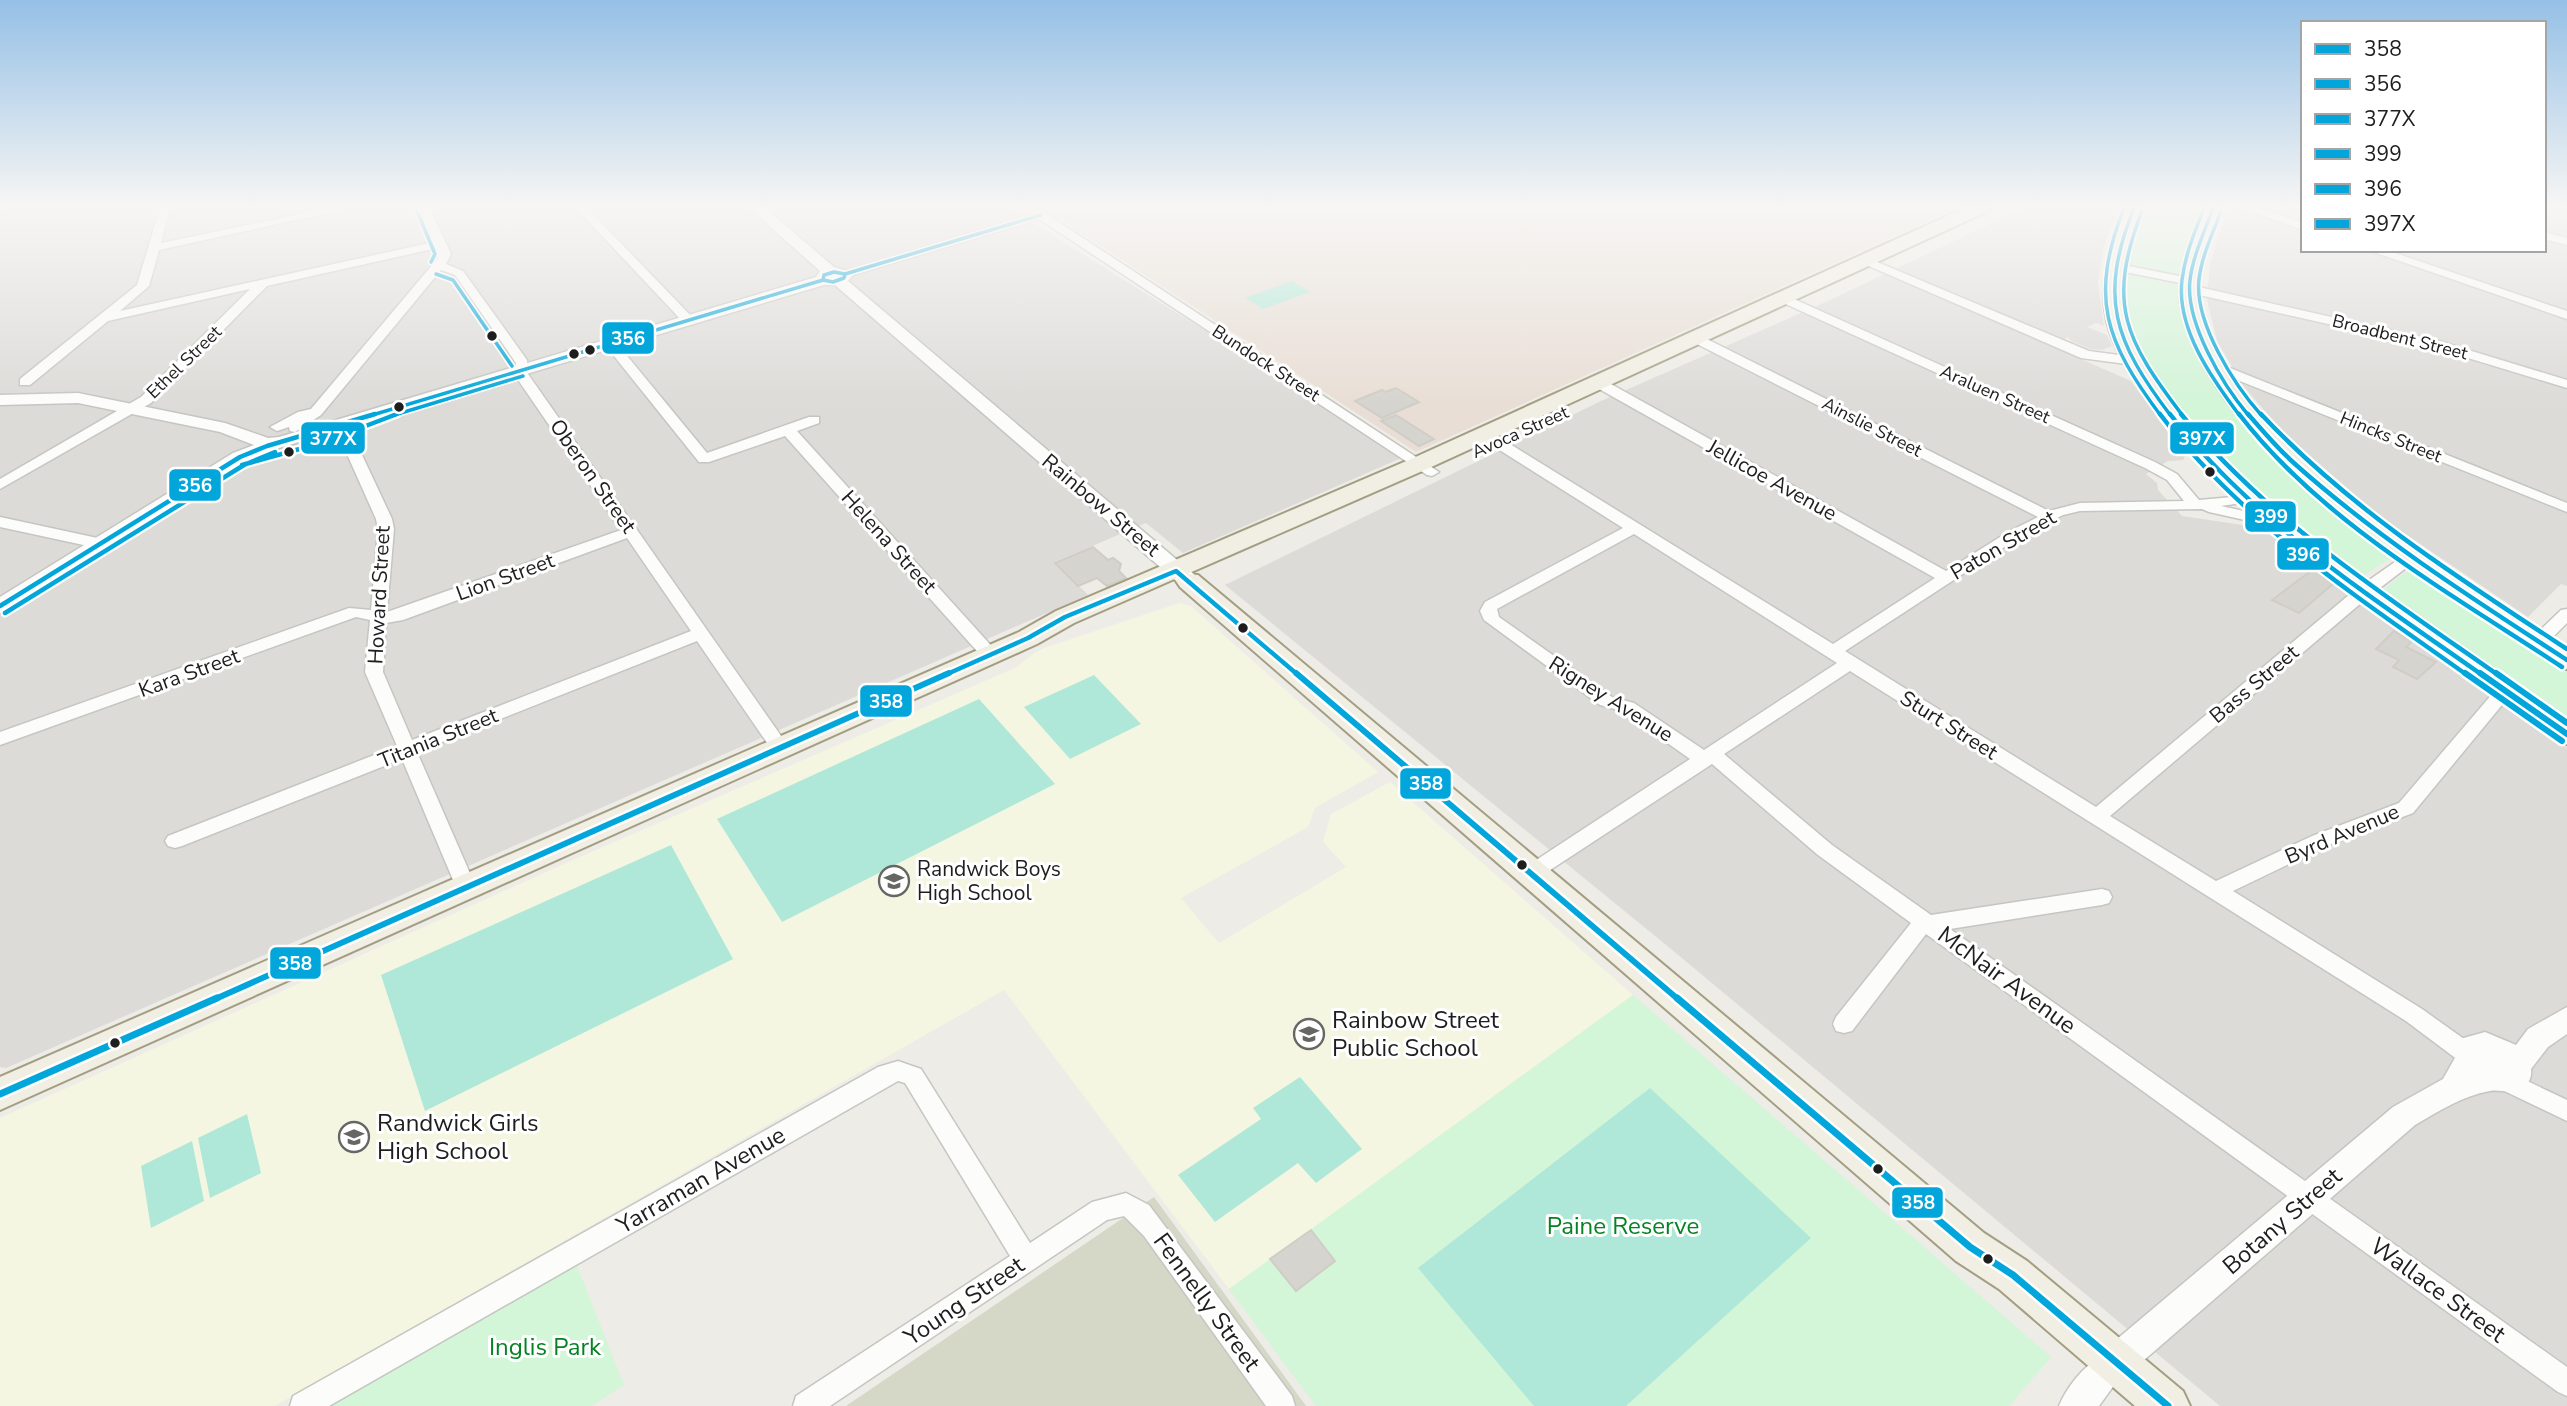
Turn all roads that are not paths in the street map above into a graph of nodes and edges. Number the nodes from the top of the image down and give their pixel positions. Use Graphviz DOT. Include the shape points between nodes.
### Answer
graph roads {
  1 [pos="147,274"];
  2 [pos="306,274"];
  3 [pos="433,274"];
  4 [pos="458,274"];
  5 [pos="644,274"];
  6 [pos="830,274"];
  7 [pos="844,274"];
  8 [pos="1131,274"];
  9 [pos="1851,274"];
  10 [pos="1895,274"];
  11 [pos="2114,274"];
  12 [pos="2140,274"];
  13 [pos="2194,274"];
  14 [pos="2444,274"];
  15 [pos="834,277"];
  16 [pos="263,283"];
  17 [pos="2190,286"];
  18 [pos="1790,301"];
  19 [pos="2567,315"];
  20 [pos="104,318"];
  21 [pos="688,320"];
  22 [pos="1702,341"];
  23 [pos="610,343"];
  24 [pos="2134,361"];
  25 [pos="2215,366"];
  26 [pos="521,368"];
  27 [pos="25,382"];
  28 [pos="2567,384"];
  29 [pos="1605,386"];
  30 [pos="0,400"];
  31 [pos="326,400"];
  32 [pos="133,408"];
  33 [pos="383,409"];
  34 [pos="814,420"];
  35 [pos="341,421"];
  36 [pos="788,430"];
  37 [pos="277,434"];
  38 [pos="1491,438"];
  39 [pos="1425,468"];
  40 [pos="0,485"];
  41 [pos="2250,498"];
  42 [pos="2196,505"];
  43 [pos="2567,508"];
  44 [pos="2048,516"];
  45 [pos="0,522"];
  46 [pos="2276,522"];
  47 [pos="1634,528"];
  48 [pos="632,531"];
  49 [pos="102,544"];
  50 [pos="2414,555"];
  51 [pos="1183,576"];
  52 [pos="1947,578"];
  53 [pos="2365,591"];
  54 [pos="0,606"];
  55 [pos="2567,614"];
  56 [pos="378,616"];
  57 [pos="702,634"];
  58 [pos="2539,641"];
  59 [pos="1832,652"];
  60 [pos="990,655"];
  61 [pos="2567,660"];
  62 [pos="1849,663"];
  63 [pos="2505,690"];
  64 [pos="2567,734"];
  65 [pos="0,739"];
  66 [pos="780,748"];
  67 [pos="410,750"];
  68 [pos="1708,757"];
  69 [pos="2096,817"];
  70 [pos="175,841"];
  71 [pos="1531,873"];
  72 [pos="466,887"];
  73 [pos="2215,891"];
  74 [pos="2102,897"];
  75 [pos="1929,924"];
  76 [pos="2567,1019"];
  77 [pos="1844,1024"];
  78 [pos="2538,1038"];
  79 [pos="2476,1051"];
  80 [pos="2508,1073"];
  81 [pos="2453,1088"];
  82 [pos="0,1094"];
  83 [pos="2567,1109"];
  84 [pos="2310,1197"];
  85 [pos="1126,1204"];
  86 [pos="1026,1260"];
  87 [pos="2111,1367"];
  88 [pos="2567,1383"];
  89 [pos="303,1406"];
  90 [pos="806,1406"];
  91 [pos="1282,1406"];
  92 [pos="2076,1406"];
  93 [pos="2144,1406"];
  94 [pos="2168,1406"];
  1 -- 20 [label="street" via="144,286"];
  2 -- 16 [label="street"];
  3 -- 31 [label="street"];
  4 -- 26 [label="street, Oberon Street" via="522,363"];
  5 -- 21 [label="street"];
  6 -- 15 [label="street, Rainbow Street"];
  7 -- 15 [label="street"];
  8 -- 39 [label="street, Bundock Street"];
  9 -- 18 [label="main road, Avoca Street"];
  10 -- 24 [label="street" via="2086,355"];
  11 -- 24 [label="main road" via="2117,321"];
  12 -- 17 [label="street, Broadbent Street"];
  13 -- 17 [label="main road"];
  14 -- 19 [label="street"];
  15 -- 21 [label="street"];
  15 -- 51 [label="street, Rainbow Street"];
  16 -- 20 [label="street"];
  16 -- 32 [label="street, Ethel Street" via="164,385"];
  17 -- 25 [label="main road" via="2195,321"];
  17 -- 28 [label="street, Broadbent Street" via="2438,345"];
  18 -- 22 [label="main road, Avoca Street"];
  18 -- 42 [label="street, Araluen Street" via="2150,465 2172,477"];
  20 -- 27 [label="street"];
  21 -- 23 [label="street"];
  22 -- 29 [label="main road, Avoca Street"];
  22 -- 44 [label="street, Ainslie Street"];
  23 -- 26 [label="street"];
  23 -- 36 [label="street" via="704,458"];
  24 -- 41 [label="main road" via="2178,425"];
  25 -- 43 [label="street, Hincks Street"];
  25 -- 50 [label="main road" via="2242,406 2287,456 2350,510"];
  26 -- 33 [label="street"];
  26 -- 48 [label="street, Oberon Street" via="522,376"];
  29 -- 38 [label="main road, Avoca Street"];
  29 -- 52 [label="street, Jellicoe Avenue"];
  30 -- 32 [label="street" via="78,398"];
  31 -- 35 [label="street, Howard Street"];
  31 -- 37 [label="street"];
  32 -- 37 [label="street"];
  32 -- 40 [label="street, Ethel Street"];
  33 -- 35 [label="street"];
  34 -- 36 [label="street"];
  35 -- 37 [label="street"];
  35 -- 56 [label="street, Howard Street" via="386,529"];
  36 -- 60 [label="street, Helena Street"];
  37 -- 49 [label="street"];
  38 -- 39 [label="main road, Avoca Street"];
  38 -- 47 [label="street, Sturt Street"];
  39 -- 51 [label="main road, Avoca Street"];
  41 -- 42 [label="street, Paton Street"];
  41 -- 46 [label="main road"];
  42 -- 44 [label="street, Paton Street" via="2080,507"];
  42 -- 46 [label="street, Paton Street"];
  44 -- 52 [label="street, Paton Street"];
  45 -- 49 [label="street"];
  46 -- 53 [label="main road"];
  47 -- 59 [label="street, Sturt Street"];
  47 -- 68 [label="street, Rigney Avenue" via="1488,611 1492,620 1606,701 1628,707"];
  48 -- 56 [label="street, Lion Street" via="397,616"];
  48 -- 57 [label="street, Oberon Street"];
  49 -- 54 [label="street"];
  50 -- 53 [label="street, Bass Street"];
  50 -- 58 [label="main road"];
  51 -- 60 [label="main road, Avoca Street" via="1157,596"];
  51 -- 71 [label="main road, Rainbow Street"];
  52 -- 59 [label="street, Paton Street"];
  53 -- 63 [label="main road"];
  53 -- 69 [label="street, Bass Street"];
  55 -- 58 [label="street"];
  56 -- 65 [label="street, Kara Street" via="355,612"];
  56 -- 67 [label="street, Howard Street" via="374,672"];
  57 -- 66 [label="street, Oberon Street"];
  57 -- 67 [label="street, Titania Street"];
  58 -- 61 [label="main road"];
  59 -- 62 [label="street, Sturt Street"];
  60 -- 66 [label="main road, Avoca Street"];
  62 -- 68 [label="street"];
  62 -- 69 [label="street, Sturt Street"];
  63 -- 64 [label="main road"];
  63 -- 73 [label="street, Byrd Avenue" via="2406,808 2319,841"];
  66 -- 72 [label="main road, Avoca Street"];
  67 -- 70 [label="street, Titania Street"];
  67 -- 72 [label="street, Howard Street"];
  68 -- 71 [label="street"];
  68 -- 75 [label="street, McNair Avenue" via="1825,850"];
  69 -- 73 [label="street, Sturt Street"];
  71 -- 87 [label="main road, Rainbow Street" via="1970,1247 2004,1287"];
  72 -- 82 [label="main road, Avoca Street"];
  73 -- 79 [label="street, Sturt Street"];
  74 -- 75 [label="street"];
  75 -- 77 [label="street" via="1917,929"];
  75 -- 84 [label="street, McNair Avenue"];
  76 -- 78 [label="street"];
  78 -- 79 [label="street"];
  78 -- 80 [label="street"];
  79 -- 80 [label="street" via="2479,1069"];
  79 -- 81 [label="street"];
  80 -- 81 [label="street, Botany Street"];
  80 -- 83 [label="street"];
  81 -- 84 [label="street, Botany Street" via="2404,1116"];
  84 -- 87 [label="street, Botany Street"];
  84 -- 88 [label="street, Wallace Street"];
  85 -- 86 [label="street, Young Street" via="1101,1210"];
  85 -- 91 [label="street, Fennelly Street" via="1153,1228"];
  86 -- 89 [label="street, Yarraman Avenue" via="913,1076 898,1071"];
  86 -- 90 [label="street, Young Street"];
  87 -- 92 [label="street, Botany Street"];
  87 -- 93 [label="main road, Rainbow Street"];
  87 -- 94 [label="main road, Rainbow Street"];
}
